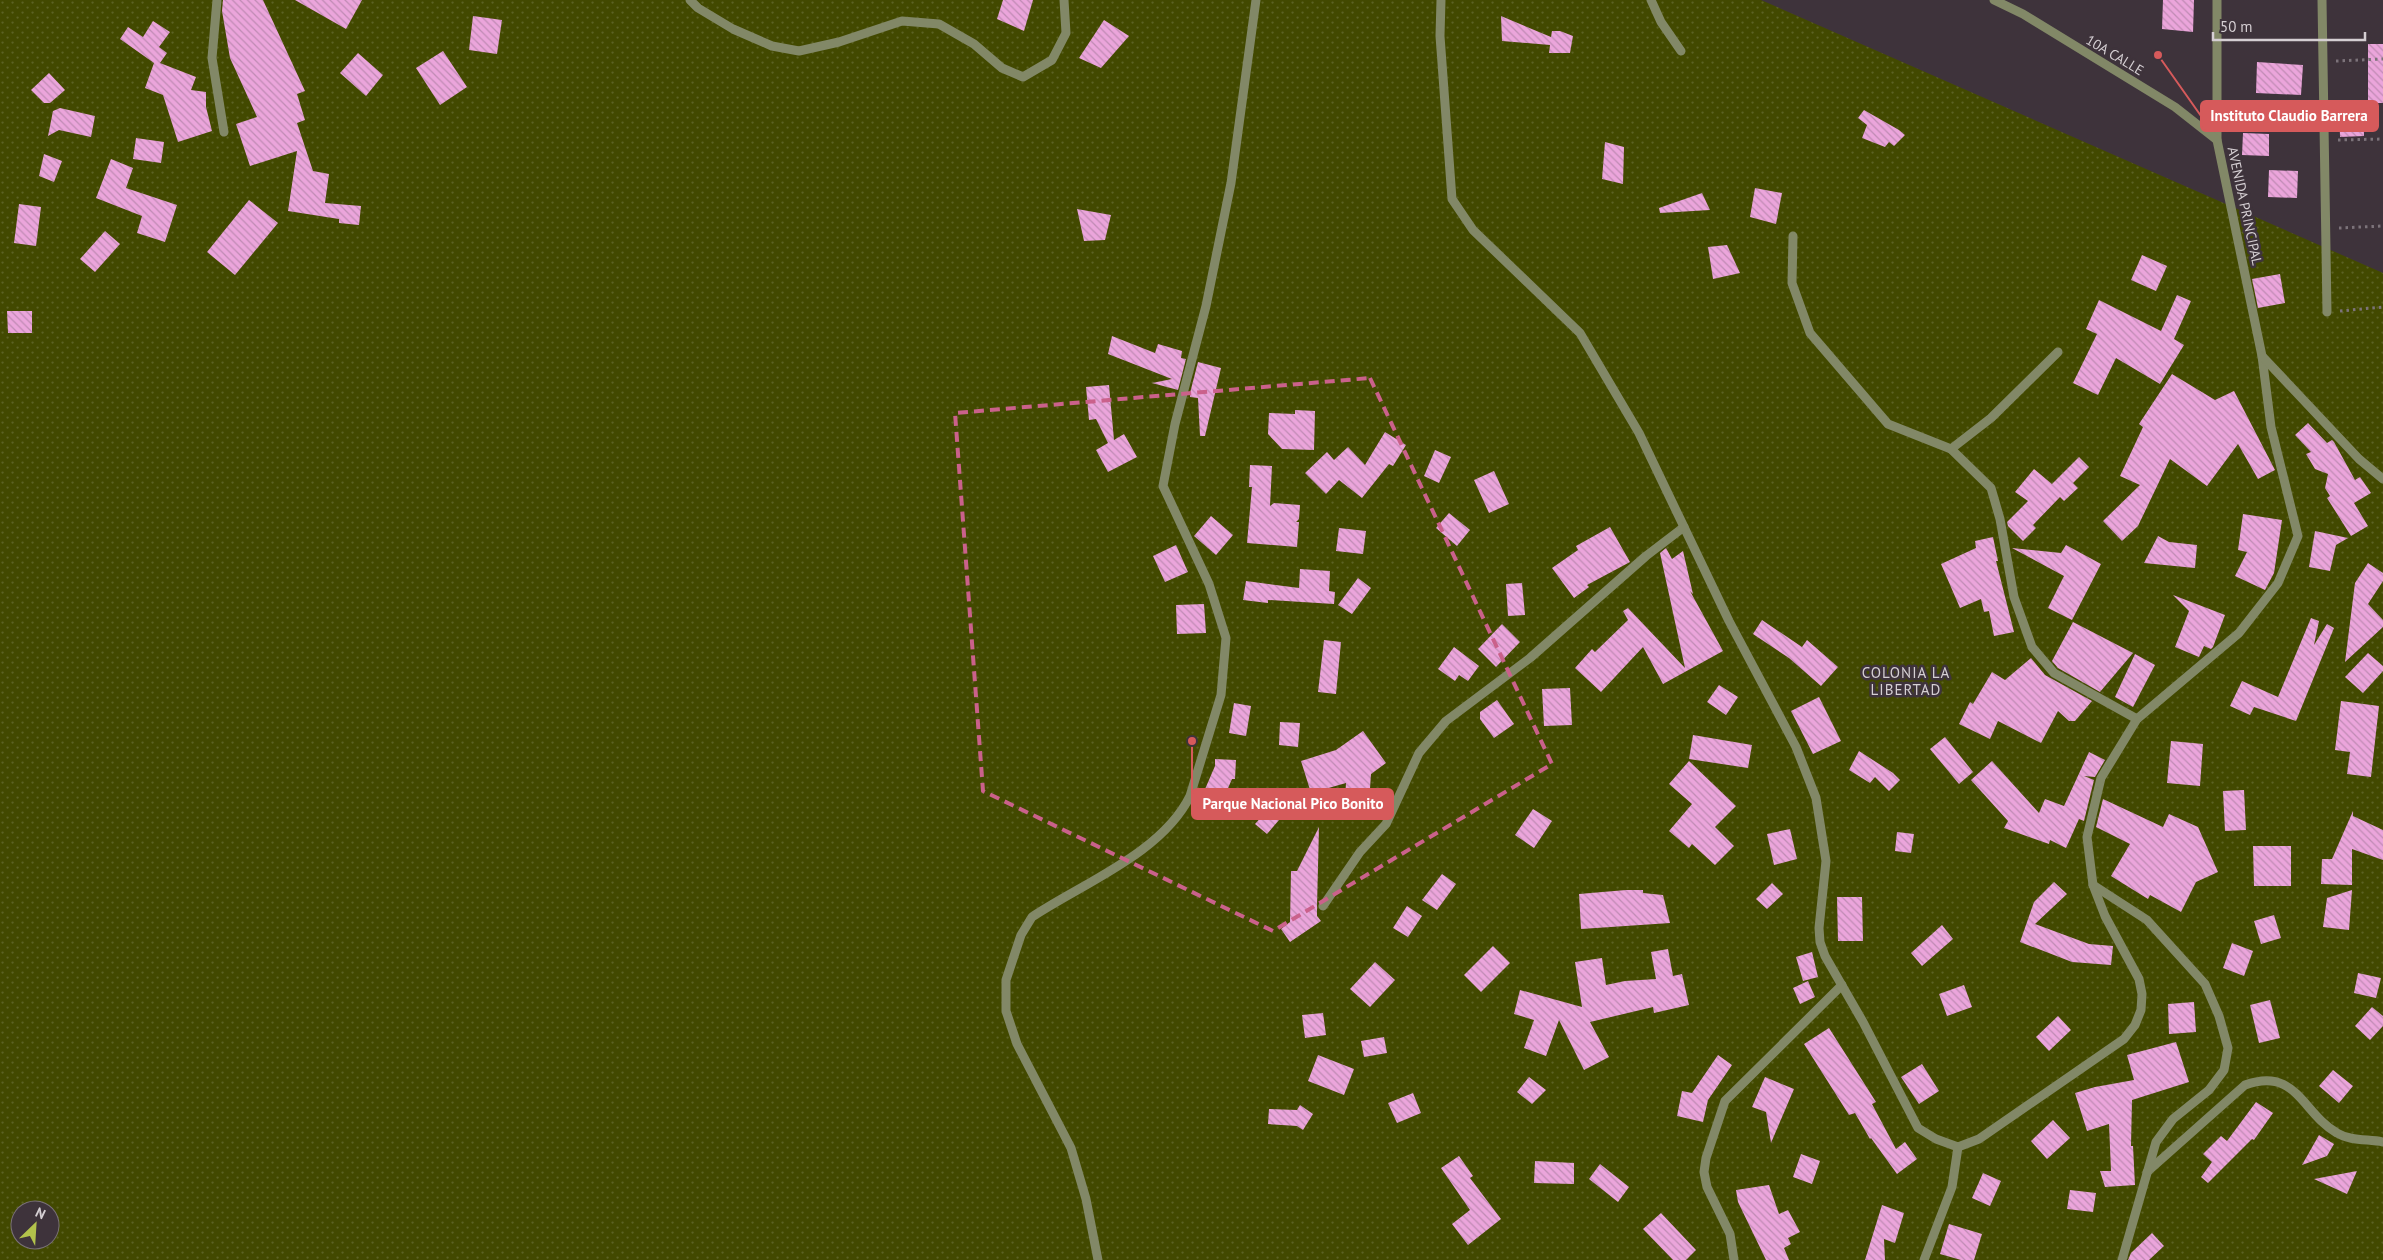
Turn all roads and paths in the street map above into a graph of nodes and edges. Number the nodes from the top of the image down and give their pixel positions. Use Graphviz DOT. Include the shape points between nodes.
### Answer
graph roads {
  1 [pos="217,0"];
  2 [pos="690,0"];
  3 [pos="1064,0"];
  4 [pos="1256,0"];
  5 [pos="1441,0"];
  6 [pos="1651,0"];
  7 [pos="1994,0"];
  8 [pos="2217,0"];
  9 [pos="2322,0"];
  10 [pos="1681,50"];
  11 [pos="2383,59"];
  12 [pos="2323,62"];
  13 [pos="224,132"];
  14 [pos="2383,139"];
  15 [pos="2217,140"];
  16 [pos="2325,140"];
  17 [pos="2383,226"];
  18 [pos="2326,228"];
  19 [pos="1793,236"];
  20 [pos="2383,307"];
  21 [pos="2327,312"];
  22 [pos="2058,352"];
  23 [pos="2262,356"];
  24 [pos="1951,449"];
  25 [pos="2383,479"];
  26 [pos="1684,527"];
  27 [pos="2136,719"];
  28 [pos="2093,885"];
  29 [pos="1323,906"];
  30 [pos="1842,985"];
  31 [pos="2383,1142"];
  32 [pos="1958,1147"];
  33 [pos="2147,1173"];
  34 [pos="1098,1260"];
  35 [pos="1734,1260"];
  36 [pos="1924,1260"];
  37 [pos="2122,1260"];
  1 -- 13 [label="street" via="212,58"];
  2 -- 3 [label="street" via="733,29 772,46 800,51 902,21 940,24 974,44 1002,68 1023,77 1052,60 1066,33"];
  4 -- 34 [label="street" via="1231,183 1206,306 1174,424 1163,486 1209,584 1226,638 1221,695 1190,796 1182,811 1144,848 1032,917 1021,935 1006,980 1006,1011 1017,1044 1072,1148"];
  5 -- 26 [label="street" via="1440,36 1452,199 1473,230 1580,332 1639,433"];
  6 -- 10 [label="street" via="1661,22"];
  7 -- 15 [label="street, 10A CALLE" via="2023,14 2175,107"];
  8 -- 15 [label="street, AVENIDA PRINCIPAL"];
  9 -- 12 [label="street"];
  11 -- 12 [label="path"];
  12 -- 16 [label="street"];
  14 -- 16 [label="path"];
  15 -- 23 [label="street, AVENIDA PRINCIPAL"];
  16 -- 18 [label="street"];
  17 -- 18 [label="path"];
  18 -- 21 [label="street"];
  19 -- 24 [label="street" via="1792,283 1810,333 1888,424"];
  20 -- 21 [label="path"];
  22 -- 24 [label="street" via="1990,418"];
  23 -- 25 [label="street" via="2359,459"];
  23 -- 27 [label="street, AVENIDA PRINCIPAL" via="2271,427 2298,536 2278,583 2239,633"];
  24 -- 27 [label="street" via="1991,488 2014,597 2032,648 2054,672"];
  26 -- 29 [label="street" via="1646,556 1530,658 1446,721 1419,753 1386,824 1360,852"];
  26 -- 30 [label="street" via="1729,621 1796,747 1816,798 1826,862 1820,942"];
  27 -- 28 [label="street, AVENIDA PRINCIPAL" via="2101,778 2087,837"];
  28 -- 32 [label="street, AVENIDA PRINCIPAL" via="2104,916 2139,979 2141,1010 2134,1025 2124,1039 1979,1139"];
  28 -- 33 [label="street" via="2147,920 2205,984 2228,1048 2224,1070 2209,1090 2173,1119 2156,1142"];
  30 -- 32 [label="street" via="1918,1128"];
  30 -- 35 [label="street" via="1725,1101 1704,1172 1707,1187 1730,1234"];
  31 -- 33 [label="street" via="2338,1134 2295,1092 2278,1082 2261,1079 2245,1084"];
  32 -- 36 [label="street" via="1952,1187"];
  33 -- 37 [label="street"];
}
